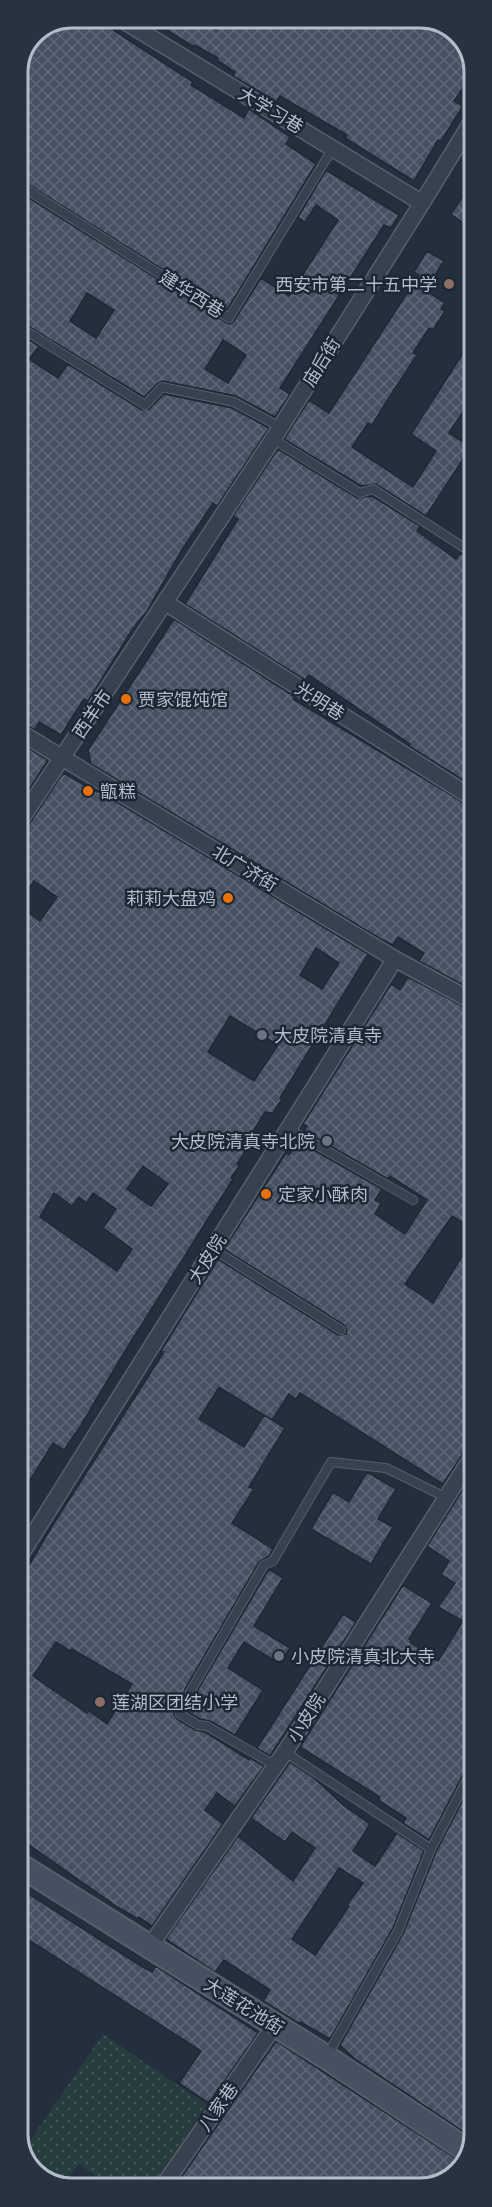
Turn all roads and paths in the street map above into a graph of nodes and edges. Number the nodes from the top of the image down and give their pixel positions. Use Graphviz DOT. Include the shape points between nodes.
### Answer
graph roads {
  1 [pos="136,28"];
  2 [pos="464,134"];
  3 [pos="333,148"];
  4 [pos="28,190"];
  5 [pos="422,203"];
  6 [pos="28,333"];
  7 [pos="276,433"];
  8 [pos="464,548"];
  9 [pos="166,603"];
  10 [pos="28,737"];
  11 [pos="62,758"];
  12 [pos="464,794"];
  13 [pos="28,809"];
  14 [pos="395,959"];
  15 [pos="464,997"];
  16 [pos="289,1129"];
  17 [pos="413,1200"];
  18 [pos="213,1249"];
  19 [pos="341,1330"];
  20 [pos="464,1469"];
  21 [pos="445,1497"];
  22 [pos="28,1544"];
  23 [pos="285,1752"];
  24 [pos="464,1785"];
  25 [pos="431,1849"];
  26 [pos="28,1870"];
  27 [pos="150,1946"];
  28 [pos="275,2025"];
  29 [pos="326,2057"];
  30 [pos="462,2147"];
  31 [pos="167,2178"];
  1 -- 3 [label="street, 大学习巷"];
  2 -- 5 [label="street, 庙后街"];
  3 -- 4 [label="lane, 建华西巷" via="230,318"];
  3 -- 5 [label="street, 大学习巷"];
  5 -- 7 [label="street, 庙后街"];
  6 -- 7 [label="lane" via="145,405 162,387 234,402"];
  7 -- 8 [label="lane" via="360,493 373,489"];
  7 -- 9 [label="street, 庙后街"];
  9 -- 11 [label="street, 西羊市"];
  9 -- 12 [label="street, 光明巷"];
  10 -- 11 [label="street, 北广济街"];
  11 -- 13 [label="street, 西羊市"];
  11 -- 14 [label="street, 北广济街"];
  14 -- 15 [label="street, 北广济街"];
  14 -- 16 [label="street, 大皮院"];
  16 -- 17 [label="lane"];
  16 -- 18 [label="street, 大皮院"];
  18 -- 19 [label="lane"];
  18 -- 22 [label="street, 大皮院"];
  20 -- 21 [label="street, 小皮院"];
  21 -- 23 [label="street, 小皮院"];
  21 -- 23 [label="lane" via="386,1468 331,1462 273,1561 264,1565 180,1714 271,1763"];
  23 -- 25 [label="lane"];
  23 -- 27 [label="street, 小皮院"];
  24 -- 25 [label="lane"];
  25 -- 29 [label="lane" via="398,1931"];
  26 -- 27 [label="street, 大莲花池街"];
  27 -- 28 [label="street, 大莲花池街"];
  28 -- 29 [label="street, 大莲花池街"];
  28 -- 31 [label="street, 八家巷"];
  29 -- 30 [label="street, 大莲花池街"];
}
